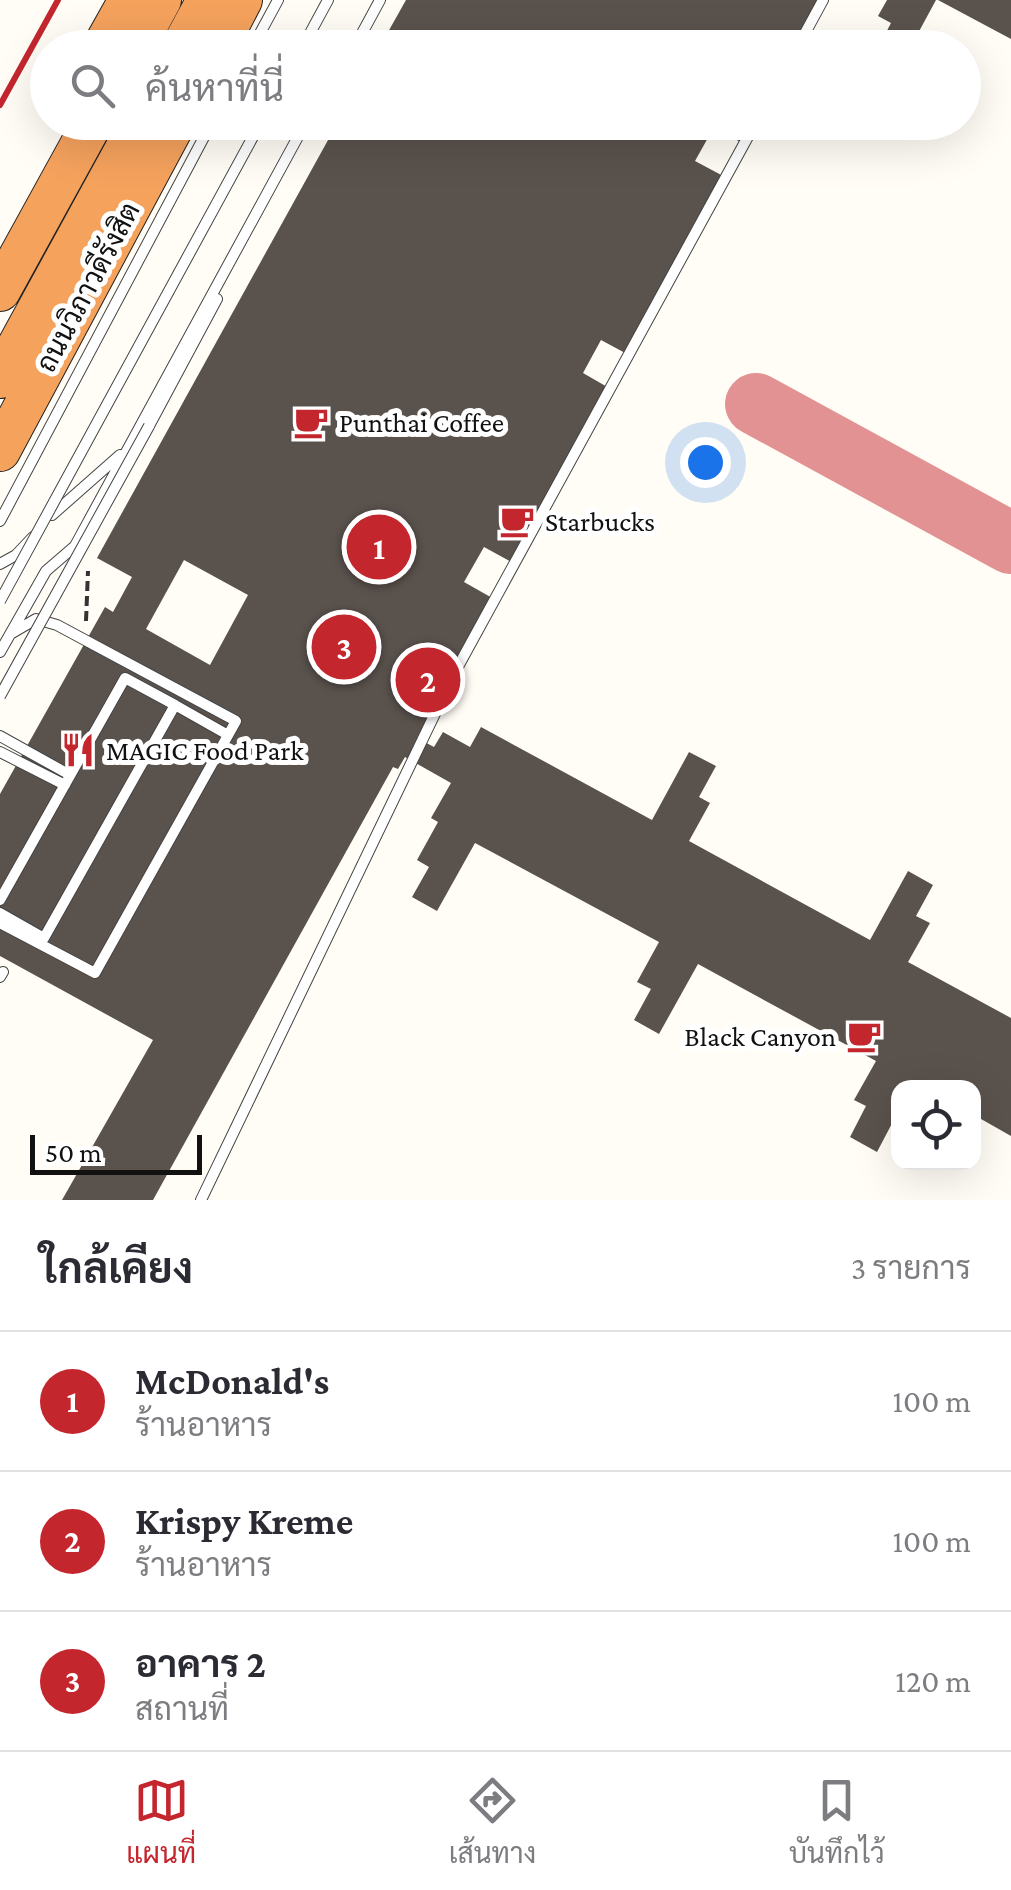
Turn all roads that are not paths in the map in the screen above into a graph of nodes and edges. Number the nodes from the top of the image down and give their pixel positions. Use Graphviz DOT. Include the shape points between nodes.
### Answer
graph roads {
  1 [pos="128,0"];
  2 [pos="161,0"];
  3 [pos="207,0"];
  4 [pos="242,0"];
  5 [pos="278,0"];
  6 [pos="330,0"];
  7 [pos="376,0"];
  8 [pos="822,0"];
  9 [pos="112,30"];
  10 [pos="145,30"];
  11 [pos="191,30"];
  12 [pos="226,30"];
  13 [pos="262,30"];
  14 [pos="314,30"];
  15 [pos="360,30"];
  16 [pos="806,30"];
  17 [pos="51,140"];
  18 [pos="83,140"];
  19 [pos="130,140"];
  20 [pos="166,140"];
  21 [pos="202,140"];
  22 [pos="253,140"];
  23 [pos="253,140"];
  24 [pos="299,140"];
  25 [pos="300,140"];
  26 [pos="746,140"];
  27 [pos="0,235"];
  28 [pos="0,291"];
  29 [pos="0,378"];
  30 [pos="128,448"];
  31 [pos="0,450"];
  32 [pos="52,515"];
  33 [pos="0,520"];
  34 [pos="0,564"];
  35 [pos="0,602"];
  36 [pos="12,633"];
  37 [pos="0,649"];
  38 [pos="0,696"];
  39 [pos="175,705"];
  40 [pos="228,735"];
  41 [pos="0,736"];
  42 [pos="0,752"];
  43 [pos="22,758"];
  44 [pos="68,780"];
  45 [pos="0,900"];
  46 [pos="0,913"];
  47 [pos="0,923"];
  48 [pos="44,938"];
  49 [pos="97,968"];
  50 [pos="201,1200"];
  1 -- 9 [label="highway"];
  2 -- 10 [label="highway"];
  3 -- 11 [label="highway"];
  4 -- 12 [label="highway"];
  5 -- 13 [label="lane"];
  6 -- 14 [label="lane"];
  7 -- 15 [label="lane"];
  8 -- 16 [label="lane"];
  17 -- 27 [label="highway"];
  18 -- 28 [label="highway"];
  19 -- 29 [label="highway"];
  20 -- 31 [label="highway, ถนนวิภาวดีรังสิต"];
  21 -- 33 [label="lane"];
  22 -- 32 [label="lane"];
  23 -- 35 [label="lane, bridge"];
  24 -- 30 [label="lane"];
  25 -- 38 [label="lane, bridge"];
  26 -- 50 [label="lane" via="455,672"];
  30 -- 32 [label="lane"];
  30 -- 36 [label="lane" via="75,546 46,571"];
  32 -- 34 [label="lane" via="16,556"];
  36 -- 37 [label="lane"];
  36 -- 40 [label="lane" via="36,619 57,624 236,721"];
  39 -- 40 [label="lane"];
  39 -- 44 [label="lane" via="125,678"];
  39 -- 48 [label="lane"];
  40 -- 49 [label="lane"];
  41 -- 43 [label="lane"];
  42 -- 43 [label="lane"];
  43 -- 44 [label="lane"];
  44 -- 45 [label="lane"];
  46 -- 48 [label="lane"];
  47 -- 49 [label="lane" via="94,973"];
  48 -- 49 [label="lane"];
}
